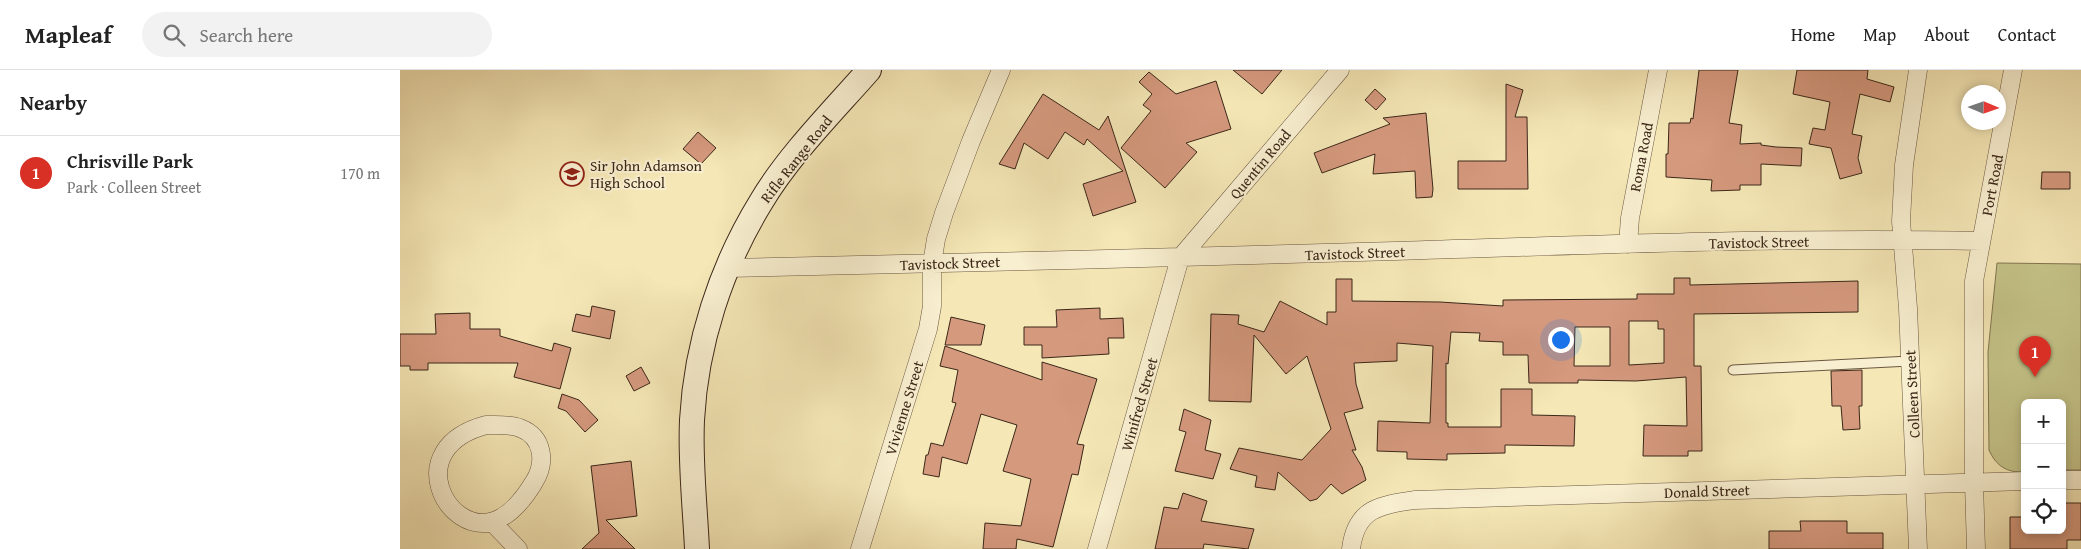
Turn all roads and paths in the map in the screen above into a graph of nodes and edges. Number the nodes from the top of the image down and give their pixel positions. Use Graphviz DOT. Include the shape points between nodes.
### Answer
graph roads {
  1 [pos="869,70"];
  2 [pos="1001,70"];
  3 [pos="1340,70"];
  4 [pos="1658,70"];
  5 [pos="1918,70"];
  6 [pos="2013,70"];
  7 [pos="1903,239"];
  8 [pos="1981,241"];
  9 [pos="1628,244"];
  10 [pos="1180,258"];
  11 [pos="932,264"];
  12 [pos="728,268"];
  13 [pos="1910,361"];
  14 [pos="1733,370"];
  15 [pos="2066,480"];
  16 [pos="2081,480"];
  17 [pos="2021,481"];
  18 [pos="1974,482"];
  19 [pos="1916,486"];
  20 [pos="492,522"];
  21 [pos="518,549"];
  22 [pos="697,549"];
  23 [pos="860,549"];
  24 [pos="1097,549"];
  25 [pos="1350,549"];
  26 [pos="1918,549"];
  27 [pos="1976,549"];
  1 -- 12 [label="main road, Rifle Range Road" via="780,174 761,201"];
  2 -- 11 [label="street" via="944,213"];
  3 -- 10 [label="street, Quentin Road"];
  4 -- 9 [label="street, Roma Road"];
  5 -- 7 [label="street" via="1904,165"];
  6 -- 8 [label="street, Port Road"];
  7 -- 8 [label="street, Tavistock Street"];
  7 -- 9 [label="street, Tavistock Street"];
  7 -- 13 [label="street, Colleen Street"];
  8 -- 18 [label="street" via="1974,281"];
  9 -- 10 [label="street, Tavistock Street"];
  10 -- 11 [label="street, Tavistock Street"];
  10 -- 24 [label="street, Winifred Street"];
  11 -- 12 [label="street, Tavistock Street"];
  11 -- 23 [label="street, Vivienne Street" via="932,306 928,329"];
  12 -- 22 [label="main road, Rifle Range Road" via="708,323 692,419"];
  13 -- 14 [label="lane"];
  13 -- 19 [label="street, Colleen Street"];
  15 -- 16 [label="street"];
  17 -- 18 [label="street, Donald Street"];
  18 -- 19 [label="street, Donald Street"];
  18 -- 27 [label="street"];
  19 -- 25 [label="street, Donald Street" via="1415,500 1376,507 1358,524"];
  19 -- 26 [label="street, Colleen Street"];
  20 -- 20 [label="street" via="477,523 465,519 442,500 436,486 434,463 442,448 470,429 486,425 520,428 536,439 540,447 540,472 518,503 505,516"];
  20 -- 21 [label="street"];
}
